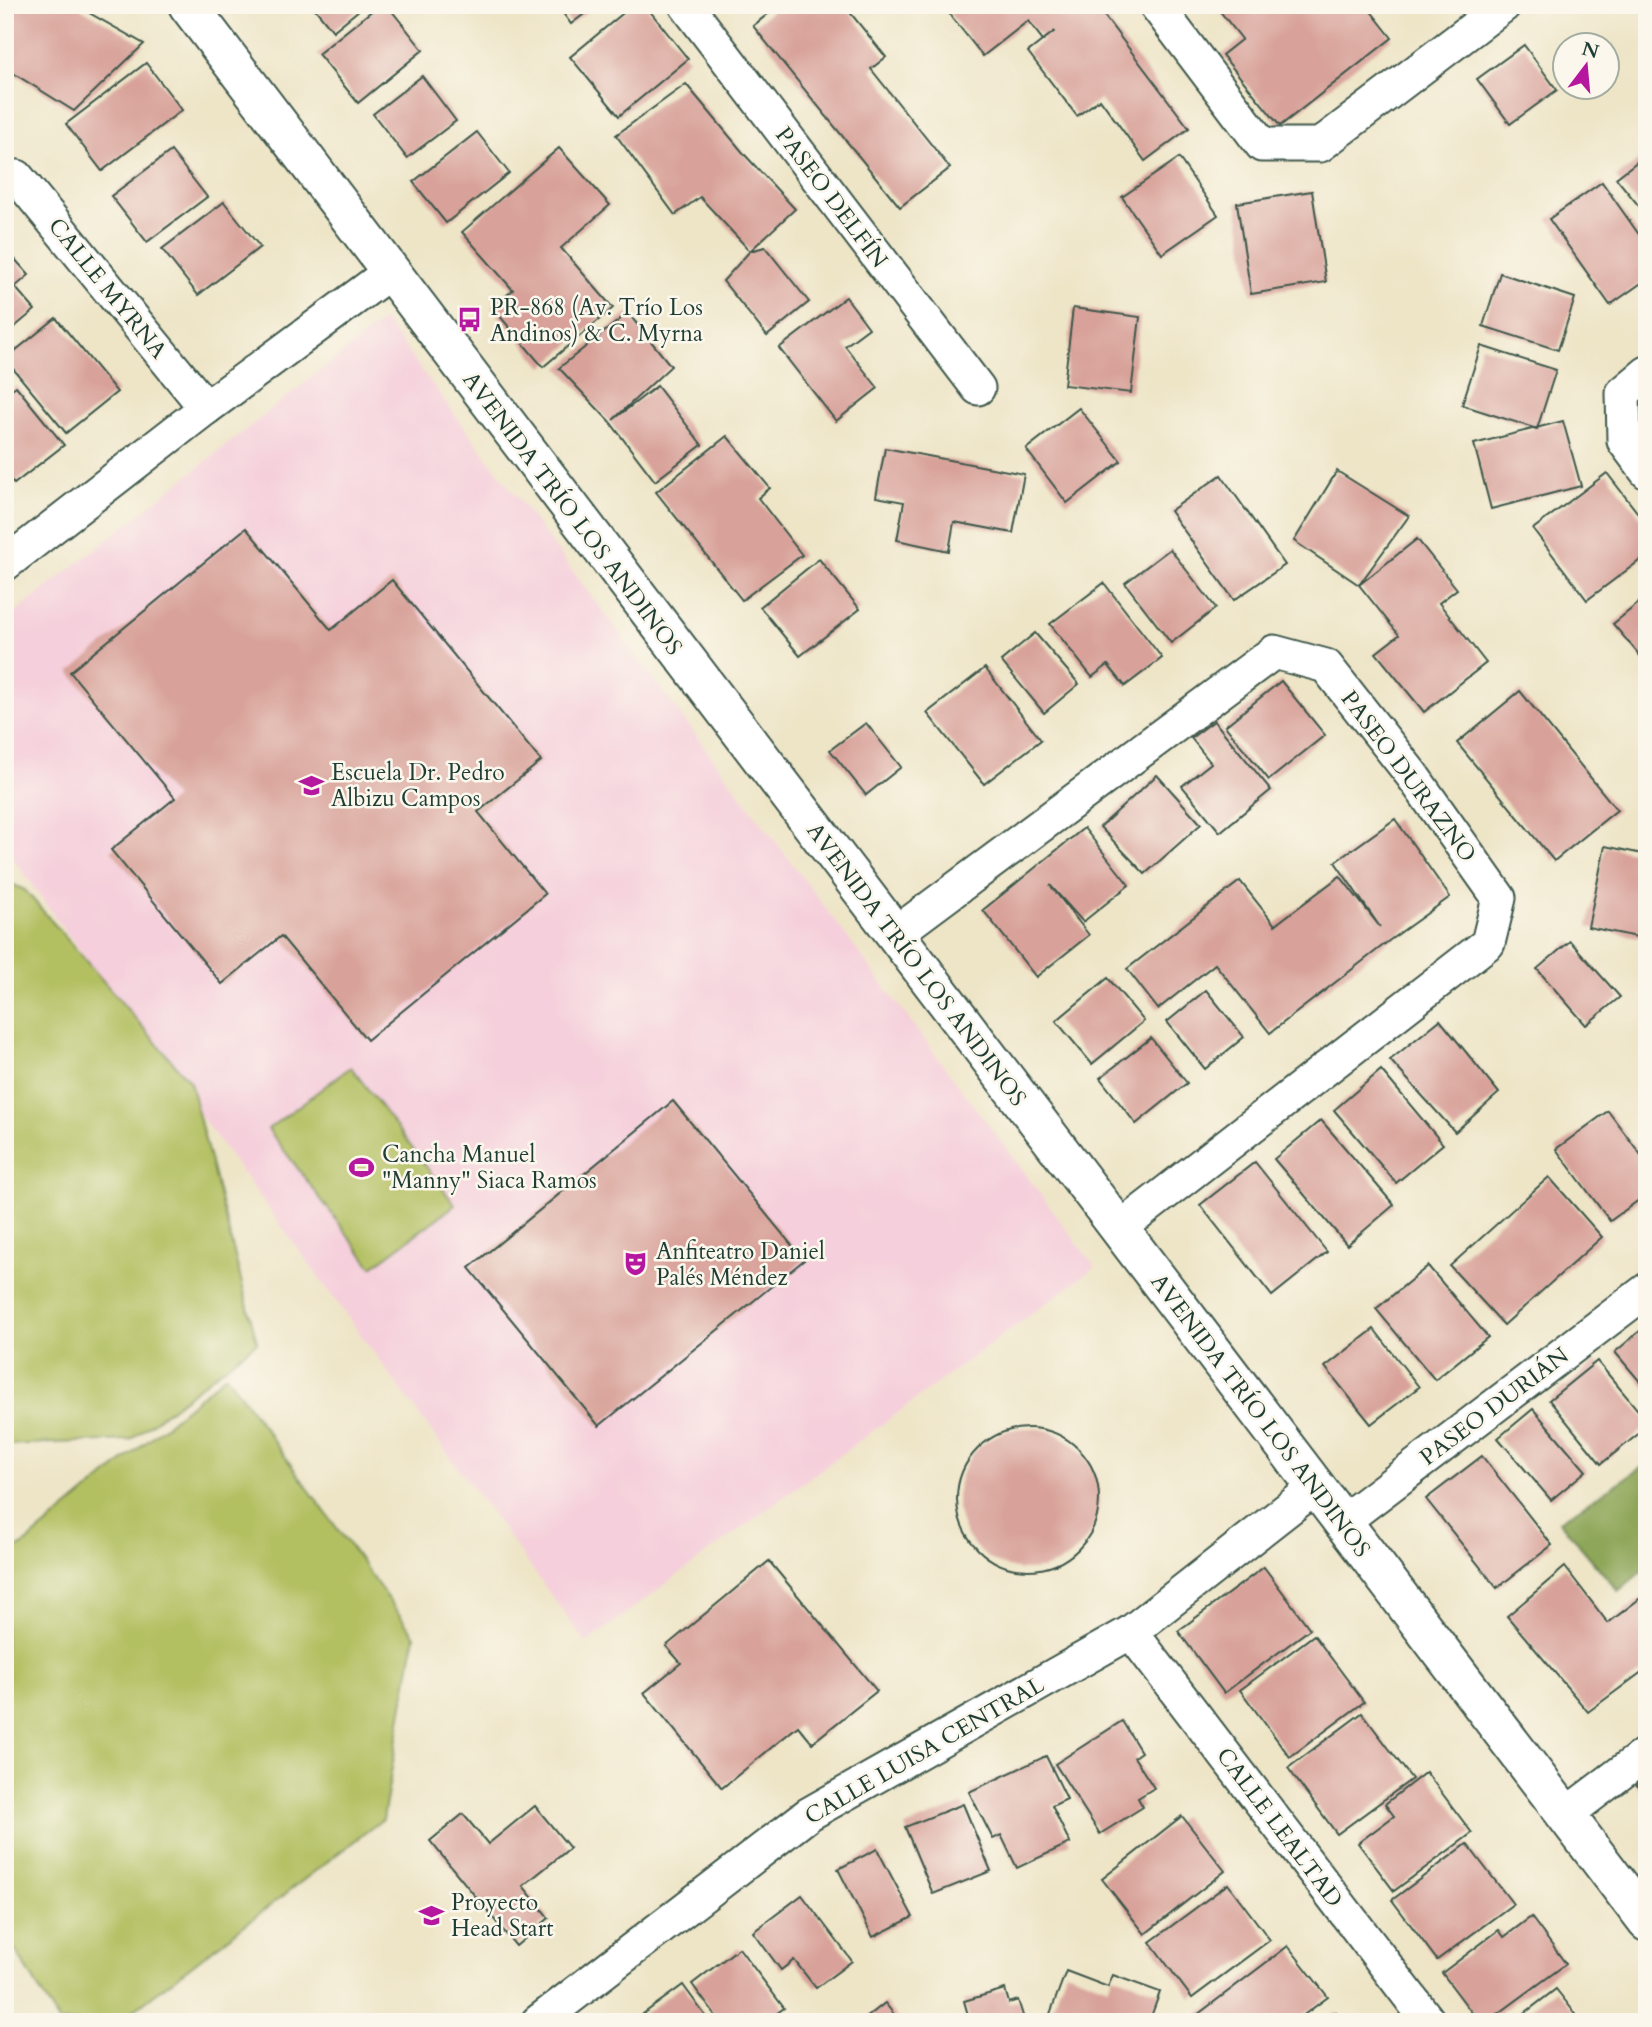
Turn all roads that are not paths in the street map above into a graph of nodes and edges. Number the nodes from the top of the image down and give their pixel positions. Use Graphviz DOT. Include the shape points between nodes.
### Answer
graph roads {
  1 [pos="188,5"];
  2 [pos="686,5"];
  3 [pos="1156,5"];
  4 [pos="1504,5"];
  5 [pos="5,176"];
  6 [pos="390,272"];
  7 [pos="1647,373"];
  8 [pos="978,388"];
  9 [pos="206,408"];
  10 [pos="1647,472"];
  11 [pos="5,564"];
  12 [pos="895,934"];
  13 [pos="1119,1229"];
  14 [pos="1647,1290"];
  15 [pos="1316,1487"];
  16 [pos="1342,1522"];
  17 [pos="1131,1632"];
  18 [pos="1647,1753"];
  19 [pos="1565,1815"];
  20 [pos="1647,1922"];
  21 [pos="538,2022"];
  22 [pos="1429,2022"];
  1 -- 6 [label="street, AVENIDA TRÍO LOS ANDINOS"];
  2 -- 8 [label="street, PASEO DELFÍN"];
  3 -- 4 [label="street" via="1262,145 1320,145"];
  5 -- 9 [label="street, CALLE MYRNA" via="17,177"];
  6 -- 9 [label="street"];
  6 -- 12 [label="street, AVENIDA TRÍO LOS ANDINOS"];
  7 -- 10 [label="street" via="1623,393 1624,442"];
  9 -- 11 [label="street"];
  12 -- 13 [label="street, AVENIDA TRÍO LOS ANDINOS"];
  12 -- 13 [label="street, PASEO DURAZNO" via="1274,652 1326,666 1412,775 1499,898 1488,943"];
  13 -- 15 [label="street, AVENIDA TRÍO LOS ANDINOS"];
  14 -- 16 [label="street, PASEO DURIÁN"];
  15 -- 16 [label="street, AVENIDA TRÍO LOS ANDINOS"];
  15 -- 17 [label="street, CALLE LUISA CENTRAL"];
  16 -- 19 [label="street, AVENIDA TRÍO LOS ANDINOS"];
  17 -- 21 [label="street, CALLE LUISA CENTRAL" via="809,1814"];
  17 -- 22 [label="street, CALLE LEALTAD"];
  18 -- 19 [label="street"];
  19 -- 20 [label="street, AVENIDA TRÍO LOS ANDINOS"];
}
